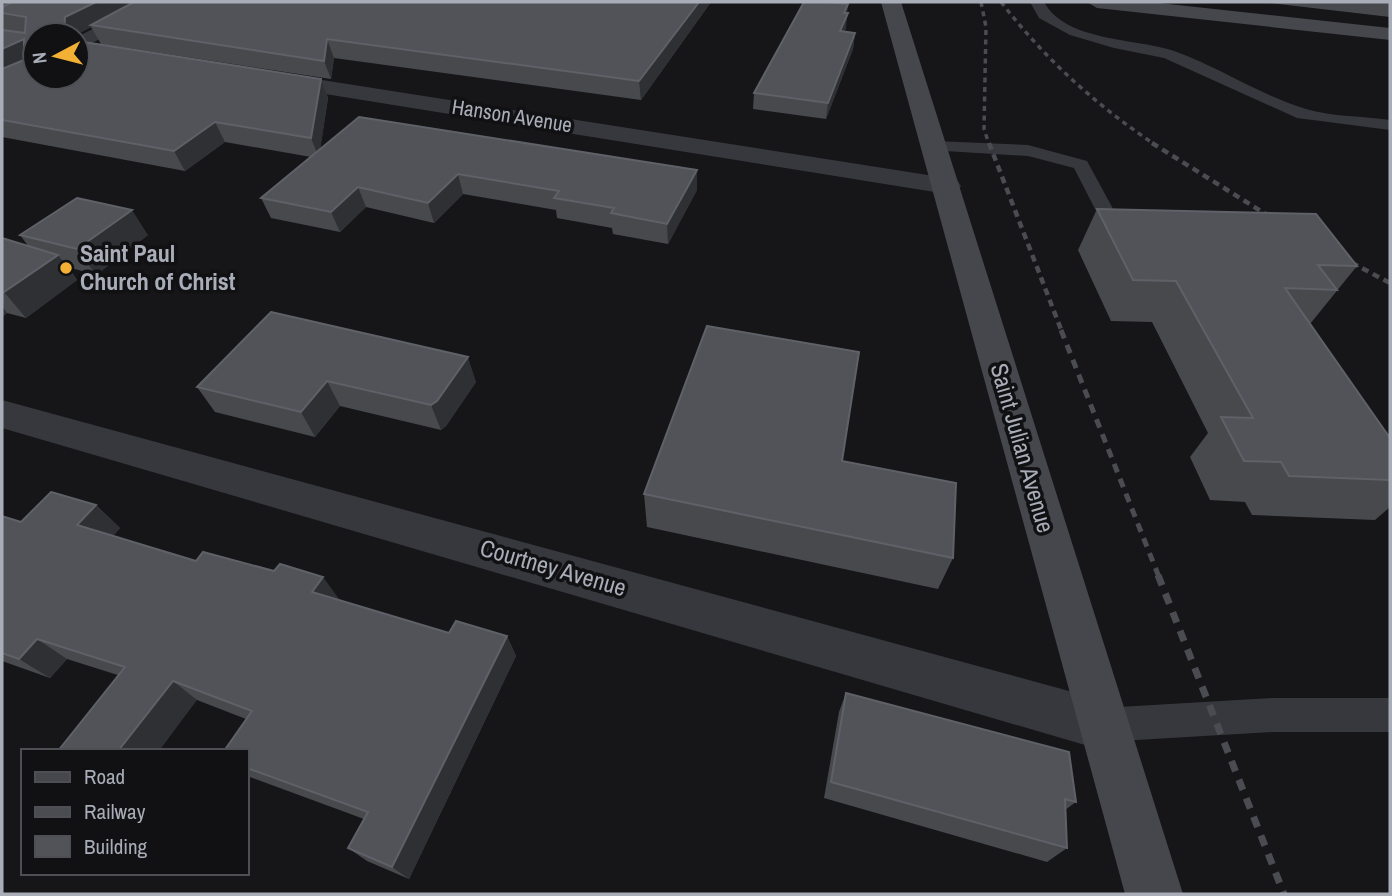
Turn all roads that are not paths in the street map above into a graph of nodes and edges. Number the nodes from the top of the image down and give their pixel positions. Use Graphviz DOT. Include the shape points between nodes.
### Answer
graph roads {
  1 [pos="160,2"];
  2 [pos="891,2"];
  3 [pos="1037,2"];
  4 [pos="1097,2"];
  5 [pos="1390,34"];
  6 [pos="91,39"];
  7 [pos="91,50"];
  8 [pos="104,53"];
  9 [pos="243,74"];
  10 [pos="1390,125"];
  11 [pos="935,146"];
  12 [pos="947,186"];
  13 [pos="1120,240"];
  14 [pos="2,414"];
  15 [pos="1390,715"];
  16 [pos="1102,725"];
  17 [pos="1154,894"];
  1 -- 6 [label="street"];
  2 -- 11 [label="street, Saint Julian Avenue"];
  3 -- 10 [label="lane" via="1044,15 1075,32 1168,54 1303,114"];
  4 -- 5 [label="street"];
  7 -- 8 [label="street"];
  9 -- 12 [label="street, Hanson Avenue"];
  11 -- 12 [label="street, Saint Julian Avenue"];
  11 -- 13 [label="lane" via="1070,159 1081,165"];
  12 -- 16 [label="street, Saint Julian Avenue"];
  14 -- 16 [label="street, Courtney Avenue"];
  15 -- 16 [label="lane" via="1274,715"];
  16 -- 17 [label="street, Saint Julian Avenue"];
}
